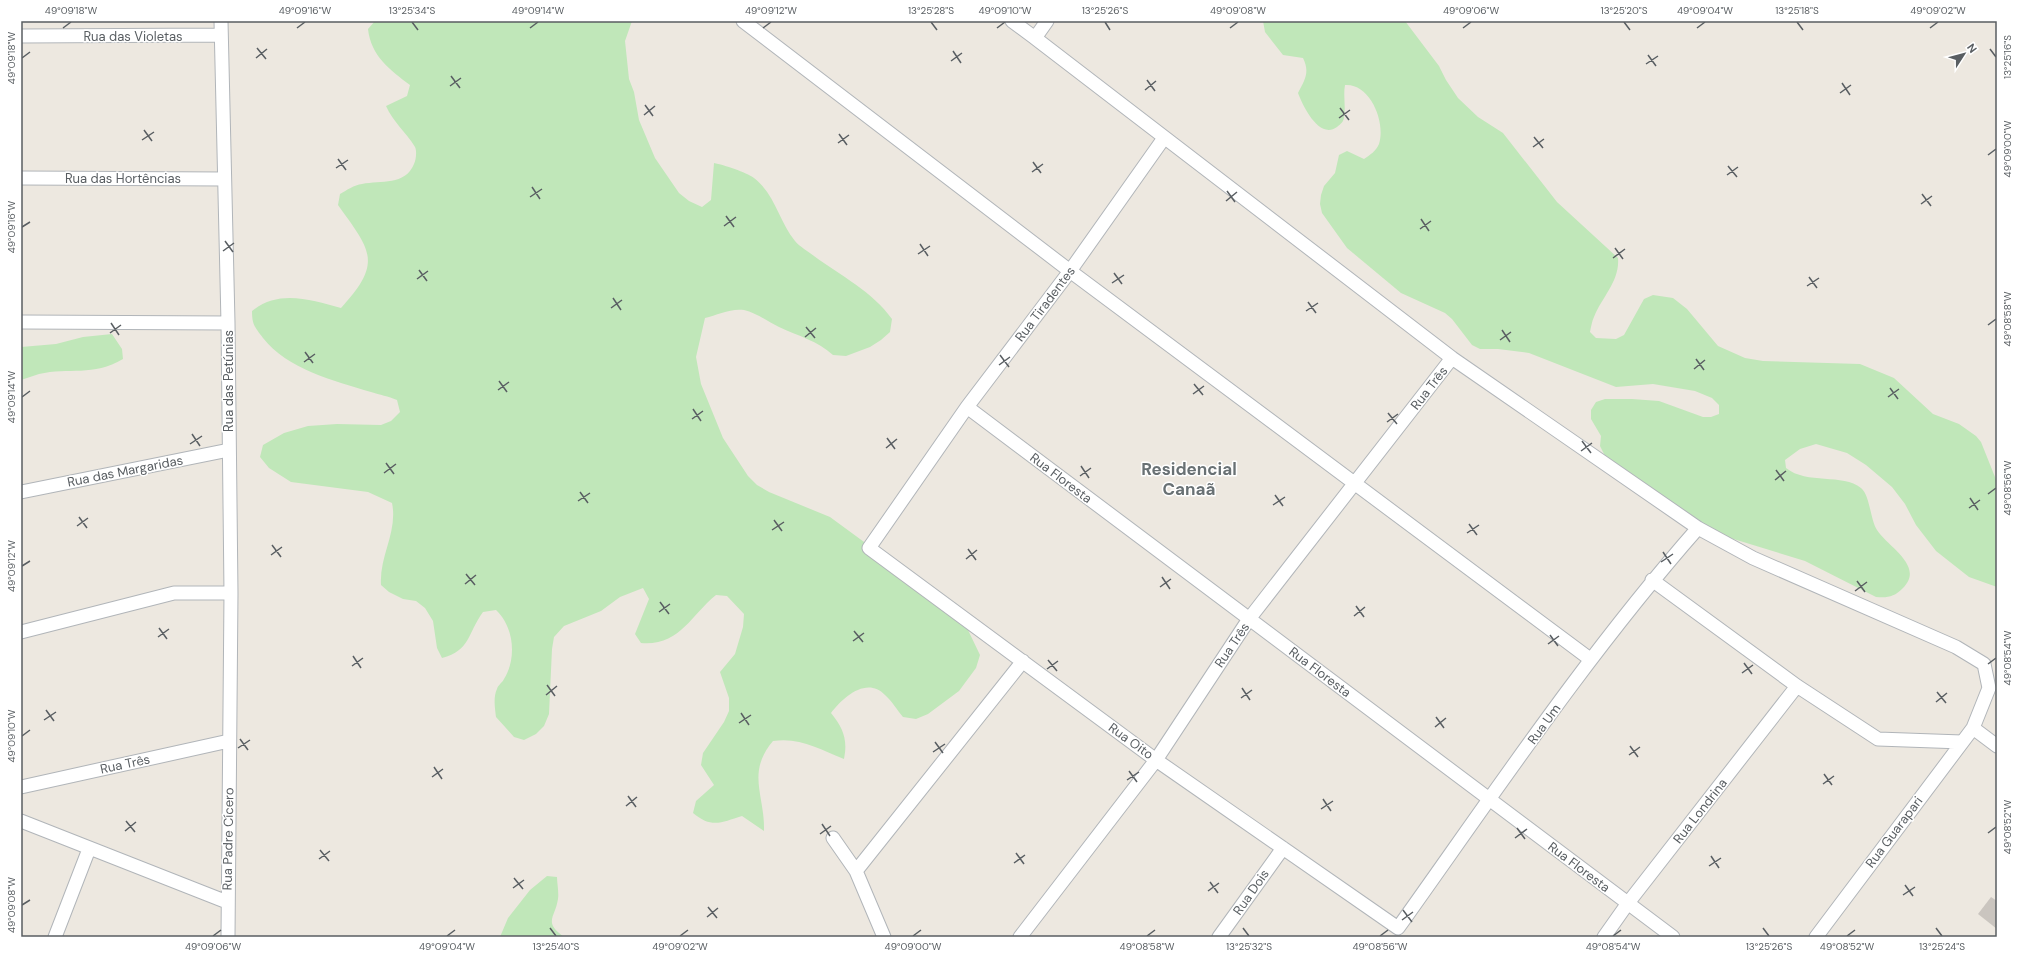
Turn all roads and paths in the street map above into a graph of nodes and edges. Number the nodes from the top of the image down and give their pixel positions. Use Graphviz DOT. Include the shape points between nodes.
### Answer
graph roads {
  1 [pos="221,21"];
  2 [pos="743,21"];
  3 [pos="1012,21"];
  4 [pos="1047,21"];
  5 [pos="220,35"];
  6 [pos="21,36"];
  7 [pos="1035,38"];
  8 [pos="1164,138"];
  9 [pos="21,178"];
  10 [pos="224,179"];
  11 [pos="1070,271"];
  12 [pos="21,322"];
  13 [pos="228,322"];
  14 [pos="1452,358"];
  15 [pos="967,407"];
  16 [pos="229,450"];
  17 [pos="1355,482"];
  18 [pos="21,492"];
  19 [pos="1698,528"];
  20 [pos="870,548"];
  21 [pos="1652,580"];
  22 [pos="231,593"];
  23 [pos="1249,619"];
  24 [pos="21,632"];
  25 [pos="1590,659"];
  26 [pos="1023,661"];
  27 [pos="1797,686"];
  28 [pos="1973,728"];
  29 [pos="229,741"];
  30 [pos="1962,742"];
  31 [pos="1997,746"];
  32 [pos="1156,760"];
  33 [pos="21,787"];
  34 [pos="1490,800"];
  35 [pos="21,821"];
  36 [pos="833,838"];
  37 [pos="1283,848"];
  38 [pos="88,849"];
  39 [pos="856,871"];
  40 [pos="227,902"];
  41 [pos="1628,903"];
  42 [pos="1398,928"];
  43 [pos="55,937"];
  44 [pos="228,937"];
  45 [pos="884,937"];
  46 [pos="1020,937"];
  47 [pos="1219,937"];
  48 [pos="1604,937"];
  49 [pos="1673,937"];
  50 [pos="1816,937"];
  1 -- 5 [label="street, Rua das Petúnias"];
  2 -- 11 [label="street"];
  3 -- 7 [label="street, Rua Guarapari"];
  4 -- 7 [label="street"];
  5 -- 6 [label="street, Rua das Violetas"];
  5 -- 10 [label="street, Rua das Petúnias"];
  7 -- 8 [label="street, Rua Guarapari"];
  8 -- 11 [label="street, Rua Tiradentes"];
  8 -- 14 [label="street, Rua Guarapari"];
  9 -- 10 [label="street, Rua das Hortências"];
  10 -- 13 [label="street, Rua das Petúnias"];
  11 -- 15 [label="street, Rua Tiradentes"];
  11 -- 17 [label="street"];
  12 -- 13 [label="street"];
  13 -- 16 [label="street, Rua das Petúnias"];
  14 -- 17 [label="street, Rua Três"];
  14 -- 19 [label="street, Rua Guarapari"];
  15 -- 20 [label="street, Rua Tiradentes"];
  15 -- 23 [label="street, Rua Floresta"];
  16 -- 18 [label="street, Rua das Margaridas"];
  16 -- 22 [label="street, Rua das Petúnias"];
  17 -- 23 [label="street, Rua Três"];
  17 -- 25 [label="street"];
  19 -- 21 [label="street, Rua Um"];
  19 -- 28 [label="street, Rua Guarapari" via="1753,558 1956,647 1984,664 1989,688"];
  20 -- 26 [label="street, Rua Oito"];
  21 -- 25 [label="street, Rua Um"];
  21 -- 27 [label="street"];
  22 -- 24 [label="street" via="174,593"];
  22 -- 29 [label="street, Rua das Petúnias"];
  23 -- 32 [label="street, Rua Três"];
  23 -- 34 [label="street, Rua Floresta"];
  25 -- 34 [label="street, Rua Um"];
  26 -- 32 [label="street, Rua Oito"];
  26 -- 39 [label="street"];
  27 -- 30 [label="street" via="1878,739"];
  27 -- 41 [label="street, Rua Londrina"];
  28 -- 30 [label="street, Rua Guarapari"];
  28 -- 31 [label="street"];
  29 -- 33 [label="street, Rua Três"];
  29 -- 40 [label="street, Rua Padre Cícero"];
  30 -- 50 [label="street, Rua Guarapari"];
  32 -- 37 [label="street, Rua Oito"];
  32 -- 46 [label="street, Rua Três"];
  34 -- 41 [label="street, Rua Floresta"];
  34 -- 42 [label="street, Rua Um"];
  35 -- 38 [label="street"];
  36 -- 39 [label="street"];
  37 -- 42 [label="street, Rua Oito"];
  37 -- 47 [label="street, Rua Dois"];
  38 -- 40 [label="street"];
  38 -- 43 [label="street"];
  39 -- 45 [label="street"];
  40 -- 44 [label="street, Rua Padre Cícero"];
  41 -- 48 [label="street, Rua Londrina"];
  41 -- 49 [label="street, Rua Floresta"];
}
